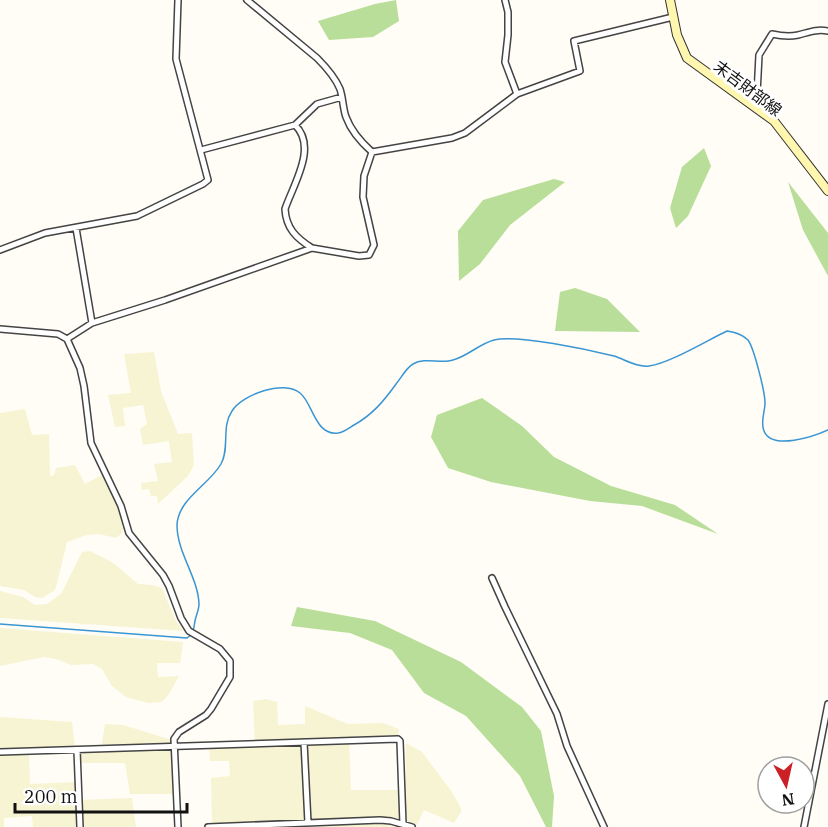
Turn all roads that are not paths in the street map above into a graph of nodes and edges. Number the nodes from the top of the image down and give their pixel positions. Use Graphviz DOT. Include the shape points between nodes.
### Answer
graph roads {
  1 [pos="178,0"];
  2 [pos="247,0"];
  3 [pos="505,0"];
  4 [pos="670,0"];
  5 [pos="673,17"];
  6 [pos="828,31"];
  7 [pos="517,94"];
  8 [pos="342,97"];
  9 [pos="765,113"];
  10 [pos="295,125"];
  11 [pos="201,150"];
  12 [pos="372,152"];
  13 [pos="828,191"];
  14 [pos="76,228"];
  15 [pos="312,248"];
  16 [pos="0,250"];
  17 [pos="92,323"];
  18 [pos="0,329"];
  19 [pos="67,339"];
  20 [pos="492,578"];
  21 [pos="828,704"];
  22 [pos="304,742"];
  23 [pos="174,746"];
  24 [pos="77,750"];
  25 [pos="0,752"];
  26 [pos="308,823"];
  27 [pos="403,824"];
  28 [pos="80,827"];
  29 [pos="178,827"];
  30 [pos="208,827"];
  31 [pos="411,827"];
  32 [pos="604,827"];
  33 [pos="804,827"];
  1 -- 11 [label="street" via="176,59"];
  2 -- 8 [label="street" via="317,58 335,79"];
  3 -- 7 [label="street" via="505,62"];
  4 -- 5 [label="main road, 末吉財部線"];
  5 -- 7 [label="street" via="574,41 580,71"];
  5 -- 9 [label="main road, 末吉財部線" via="687,58"];
  6 -- 9 [label="street" via="815,29 796,36 772,34 759,55 757,94"];
  7 -- 12 [label="street" via="465,133"];
  8 -- 10 [label="street" via="317,104"];
  8 -- 12 [label="street" via="351,128"];
  9 -- 13 [label="main road, 末吉財部線"];
  10 -- 11 [label="street"];
  10 -- 15 [label="street" via="302,134 304,155 285,217 293,233"];
  11 -- 14 [label="street" via="208,180 203,184 136,216"];
  12 -- 15 [label="street" via="364,176 363,197 373,250 365,257"];
  14 -- 16 [label="street" via="45,233"];
  14 -- 17 [label="street"];
  15 -- 17 [label="street"];
  17 -- 19 [label="street"];
  18 -- 19 [label="street" via="58,334"];
  19 -- 23 [label="street" via="80,368 95,453 122,506 129,533 163,575 189,631 228,656 231,674 211,709 176,735"];
  20 -- 32 [label="street" via="557,714 567,746"];
  21 -- 33 [label="street"];
  22 -- 23 [label="street"];
  22 -- 26 [label="street"];
  22 -- 27 [label="street" via="400,740"];
  23 -- 24 [label="street"];
  23 -- 29 [label="street"];
  24 -- 25 [label="street"];
  24 -- 28 [label="street"];
  26 -- 27 [label="street" via="380,820"];
  26 -- 30 [label="street"];
  27 -- 31 [label="street"];
}
